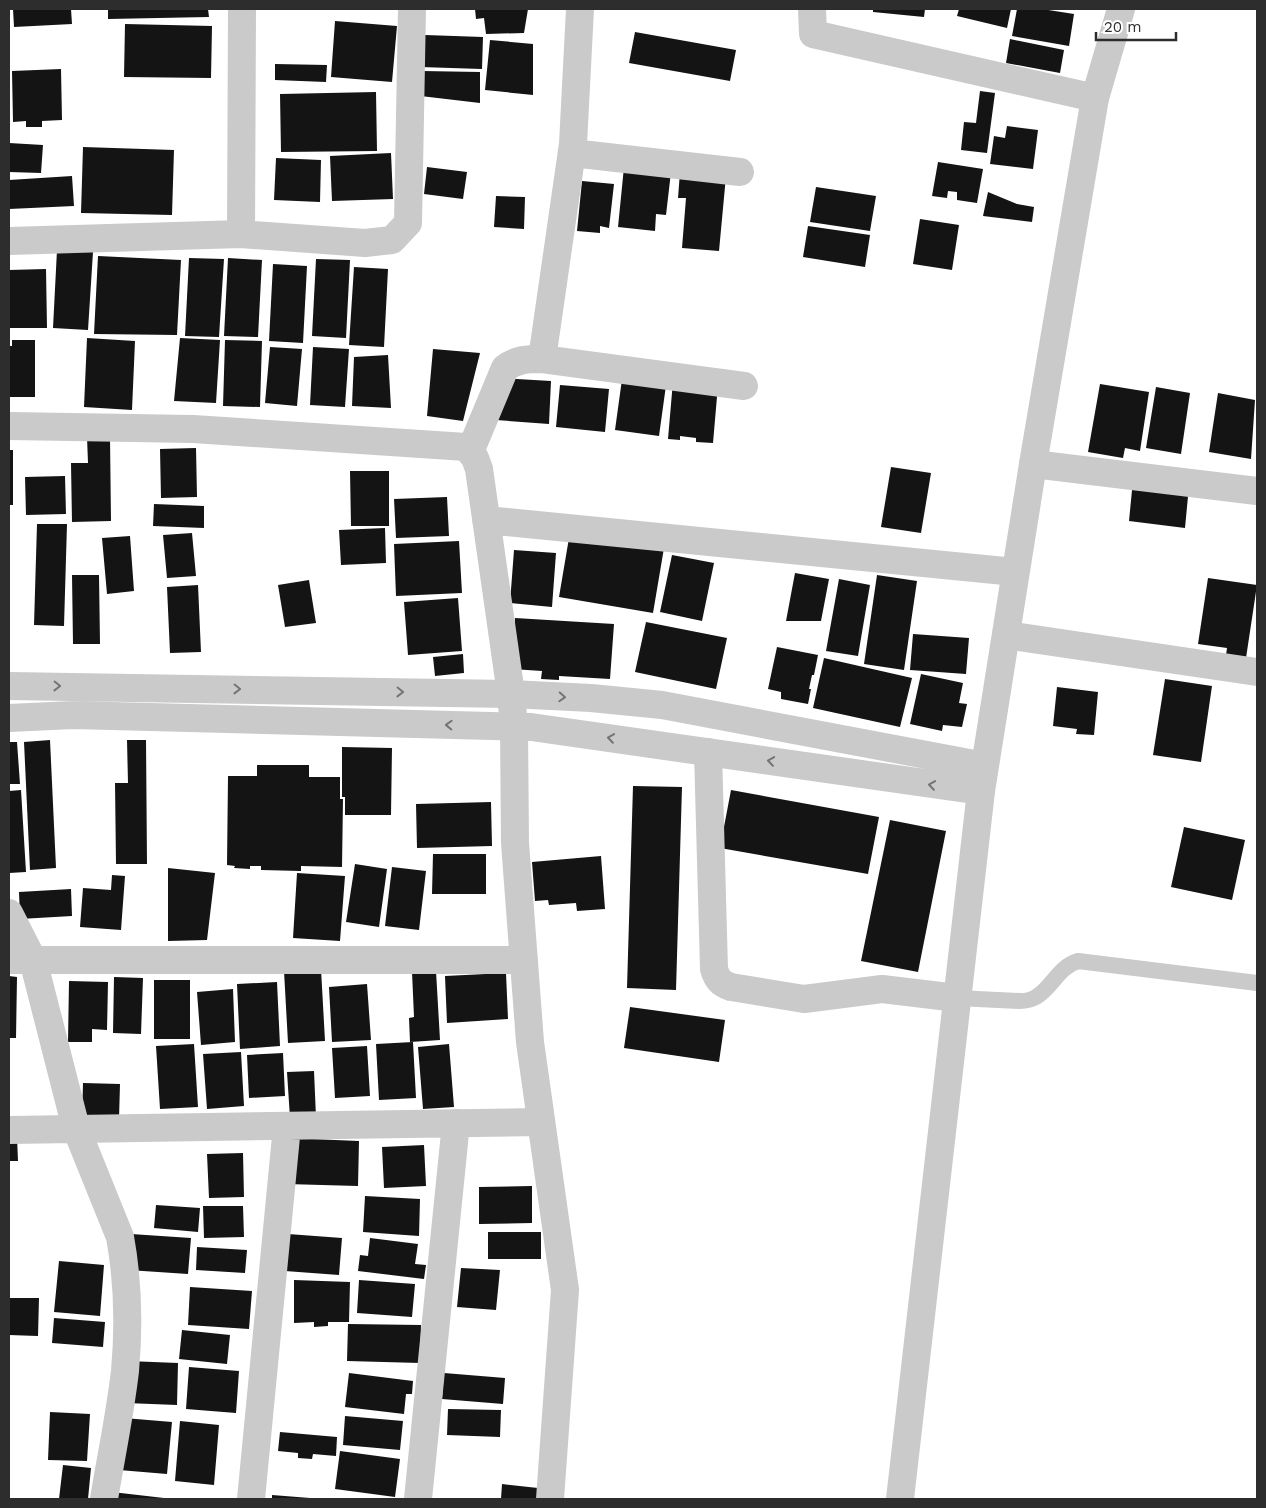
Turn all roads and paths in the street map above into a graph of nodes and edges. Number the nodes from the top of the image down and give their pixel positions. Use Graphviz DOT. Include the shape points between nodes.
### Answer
graph roads {
  1 [pos="242,9"];
  2 [pos="412,9"];
  3 [pos="580,9"];
  4 [pos="812,9"];
  5 [pos="1121,9"];
  6 [pos="1094,98"];
  7 [pos="572,153"];
  8 [pos="740,172"];
  9 [pos="241,234"];
  10 [pos="9,241"];
  11 [pos="542,358"];
  12 [pos="744,386"];
  13 [pos="9,426"];
  14 [pos="470,452"];
  15 [pos="1033,464"];
  16 [pos="1257,491"];
  17 [pos="486,520"];
  18 [pos="1016,572"];
  19 [pos="1006,635"];
  20 [pos="1257,672"];
  21 [pos="9,686"];
  22 [pos="196,688"];
  23 [pos="511,694"];
  24 [pos="9,718"];
  25 [pos="199,718"];
  26 [pos="514,727"];
  27 [pos="708,752"];
  28 [pos="983,779"];
  29 [pos="9,913"];
  30 [pos="21,960"];
  31 [pos="524,960"];
  32 [pos="1257,983"];
  33 [pos="957,998"];
  34 [pos="541,1122"];
  35 [pos="456,1124"];
  36 [pos="287,1126"];
  37 [pos="76,1128"];
  38 [pos="9,1130"];
  39 [pos="104,1499"];
  40 [pos="251,1499"];
  41 [pos="418,1499"];
  42 [pos="550,1499"];
  43 [pos="900,1499"];
  1 -- 9 [label="street"];
  2 -- 9 [label="street" via="408,223 392,240 365,243"];
  3 -- 7 [label="street"];
  4 -- 6 [label="street" via="813,34"];
  5 -- 6 [label="street"];
  6 -- 15 [label="street"];
  7 -- 8 [label="street"];
  7 -- 11 [label="street"];
  9 -- 10 [label="street"];
  11 -- 12 [label="street"];
  11 -- 14 [label="street" via="513,362 505,368"];
  13 -- 14 [label="street" via="193,429 466,447"];
  14 -- 17 [label="street" via="479,468"];
  15 -- 16 [label="street"];
  15 -- 18 [label="street"];
  17 -- 18 [label="street"];
  17 -- 23 [label="street"];
  18 -- 19 [label="street"];
  19 -- 20 [label="street"];
  19 -- 28 [label="street"];
  21 -- 22 [label="street, one-way"];
  22 -- 23 [label="street, one-way"];
  22 -- 25 [label="street"];
  23 -- 26 [label="street"];
  23 -- 28 [label="street, one-way" via="662,705"];
  24 -- 25 [label="street" via="73,715"];
  26 -- 25 [label="street, one-way"];
  27 -- 26 [label="street, one-way"];
  26 -- 31 [label="street" via="515,843"];
  28 -- 27 [label="street, one-way"];
  27 -- 33 [label="street" via="714,968 722,984 804,999 882,989"];
  28 -- 33 [label="street"];
  29 -- 30 [label="street"];
  30 -- 31 [label="street"];
  30 -- 37 [label="street"];
  31 -- 34 [label="street" via="530,1042"];
  32 -- 33 [label="lane" via="1078,961 1069,964 1037,997 1030,1000"];
  33 -- 43 [label="street"];
  34 -- 35 [label="street"];
  34 -- 42 [label="street" via="565,1290"];
  35 -- 36 [label="street"];
  35 -- 41 [label="street"];
  36 -- 37 [label="street"];
  36 -- 40 [label="street"];
  37 -- 38 [label="street"];
  37 -- 39 [label="street" via="120,1237 124,1256 128,1317 125,1371"];
}
